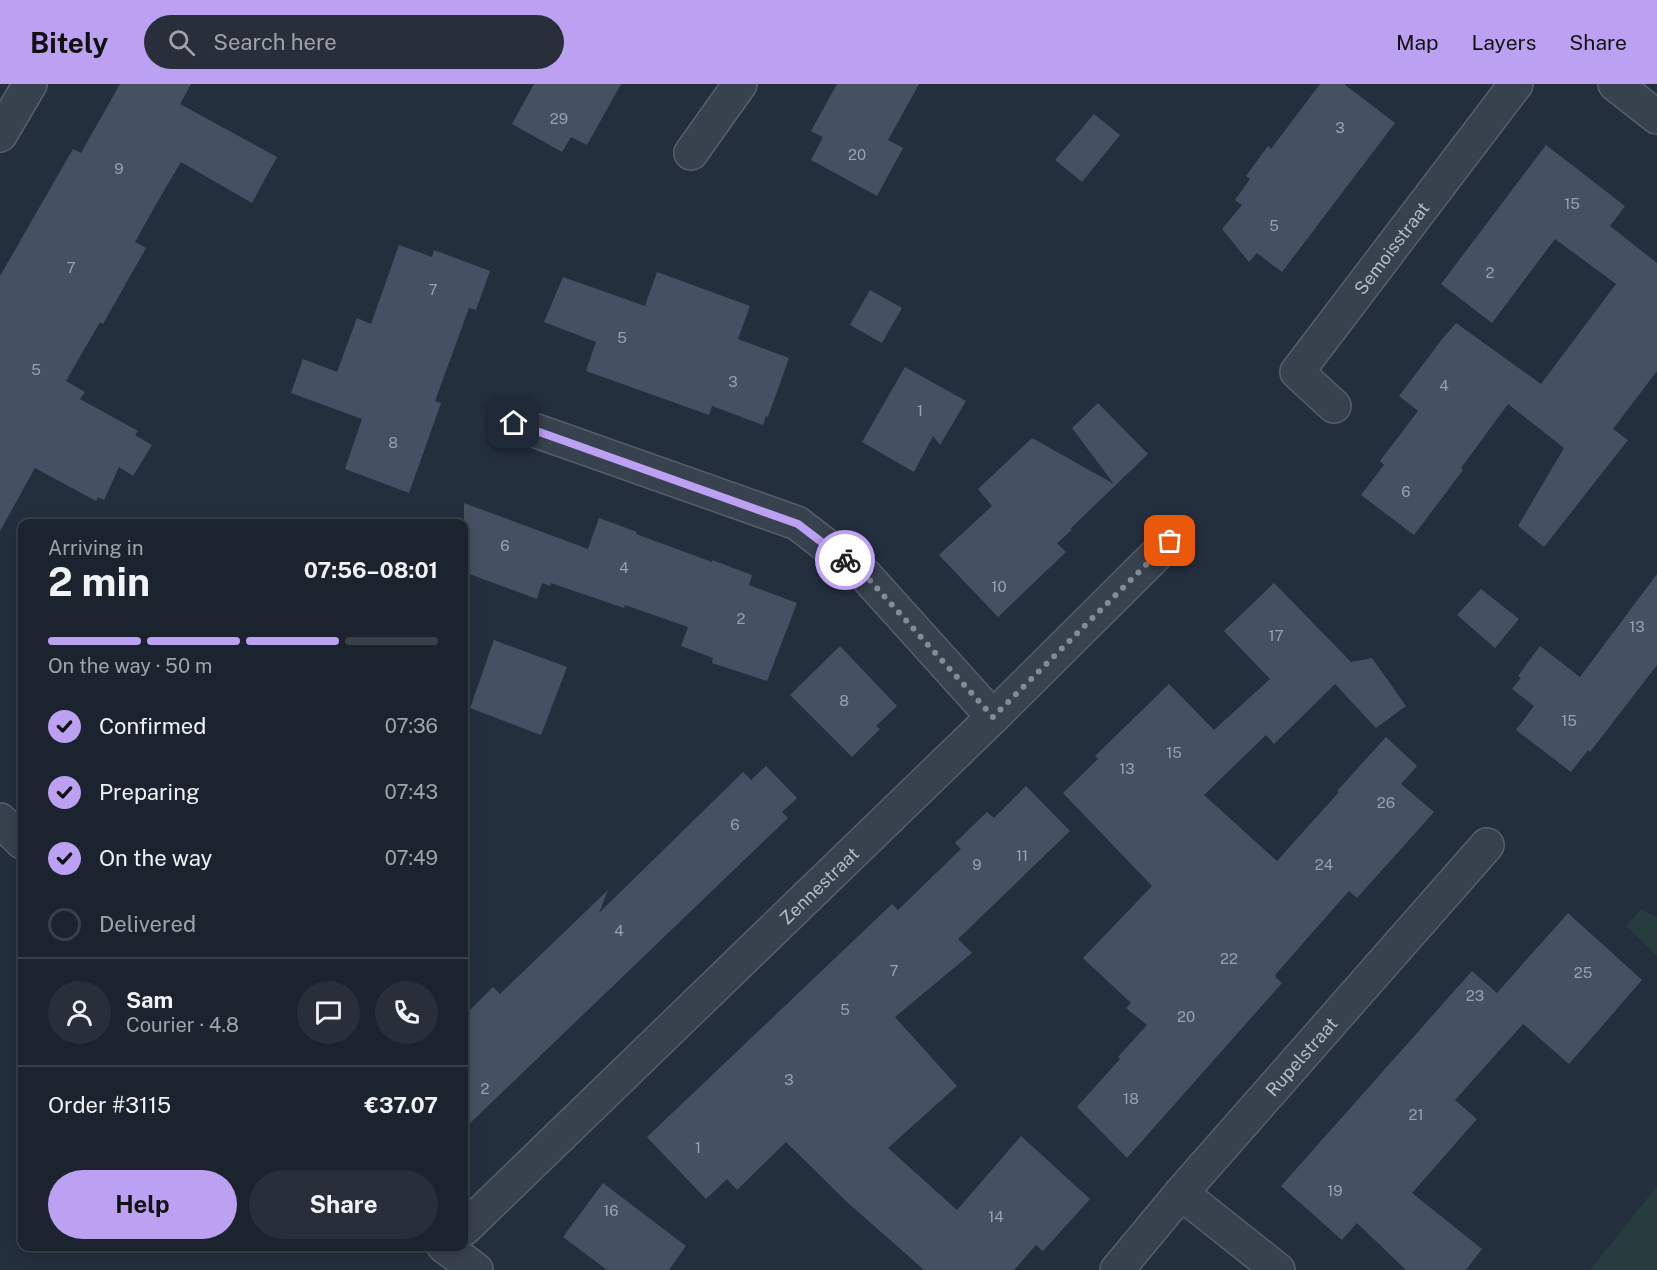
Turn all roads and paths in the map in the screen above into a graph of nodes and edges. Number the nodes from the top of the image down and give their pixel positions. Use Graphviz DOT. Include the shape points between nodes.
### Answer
graph roads {
  1 [pos="30,84"];
  2 [pos="740,84"];
  3 [pos="1516,84"];
  4 [pos="1615,84"];
  5 [pos="1657,117"];
  6 [pos="0,135"];
  7 [pos="691,153"];
  8 [pos="1334,406"];
  9 [pos="514,423"];
  10 [pos="1170,541"];
  11 [pos="993,717"];
  12 [pos="0,820"];
  13 [pos="18,838"];
  14 [pos="1487,845"];
  15 [pos="1181,1193"];
  16 [pos="468,1225"];
  17 [pos="450,1251"];
  18 [pos="476,1270"];
  19 [pos="1117,1270"];
  20 [pos="1278,1270"];
  1 -- 6 [label="street"];
  2 -- 7 [label="street"];
  3 -- 8 [label="street, Semoisstraat" via="1297,372"];
  4 -- 5 [label="street"];
  9 -- 11 [label="street" via="798,524 866,576"];
  10 -- 11 [label="street, Zennestraat"];
  11 -- 16 [label="street, Zennestraat"];
  12 -- 13 [label="street"];
  14 -- 15 [label="street, Rupelstraat"];
  15 -- 19 [label="street, Rupelstraat"];
  15 -- 20 [label="street"];
  17 -- 18 [label="street"];
}
